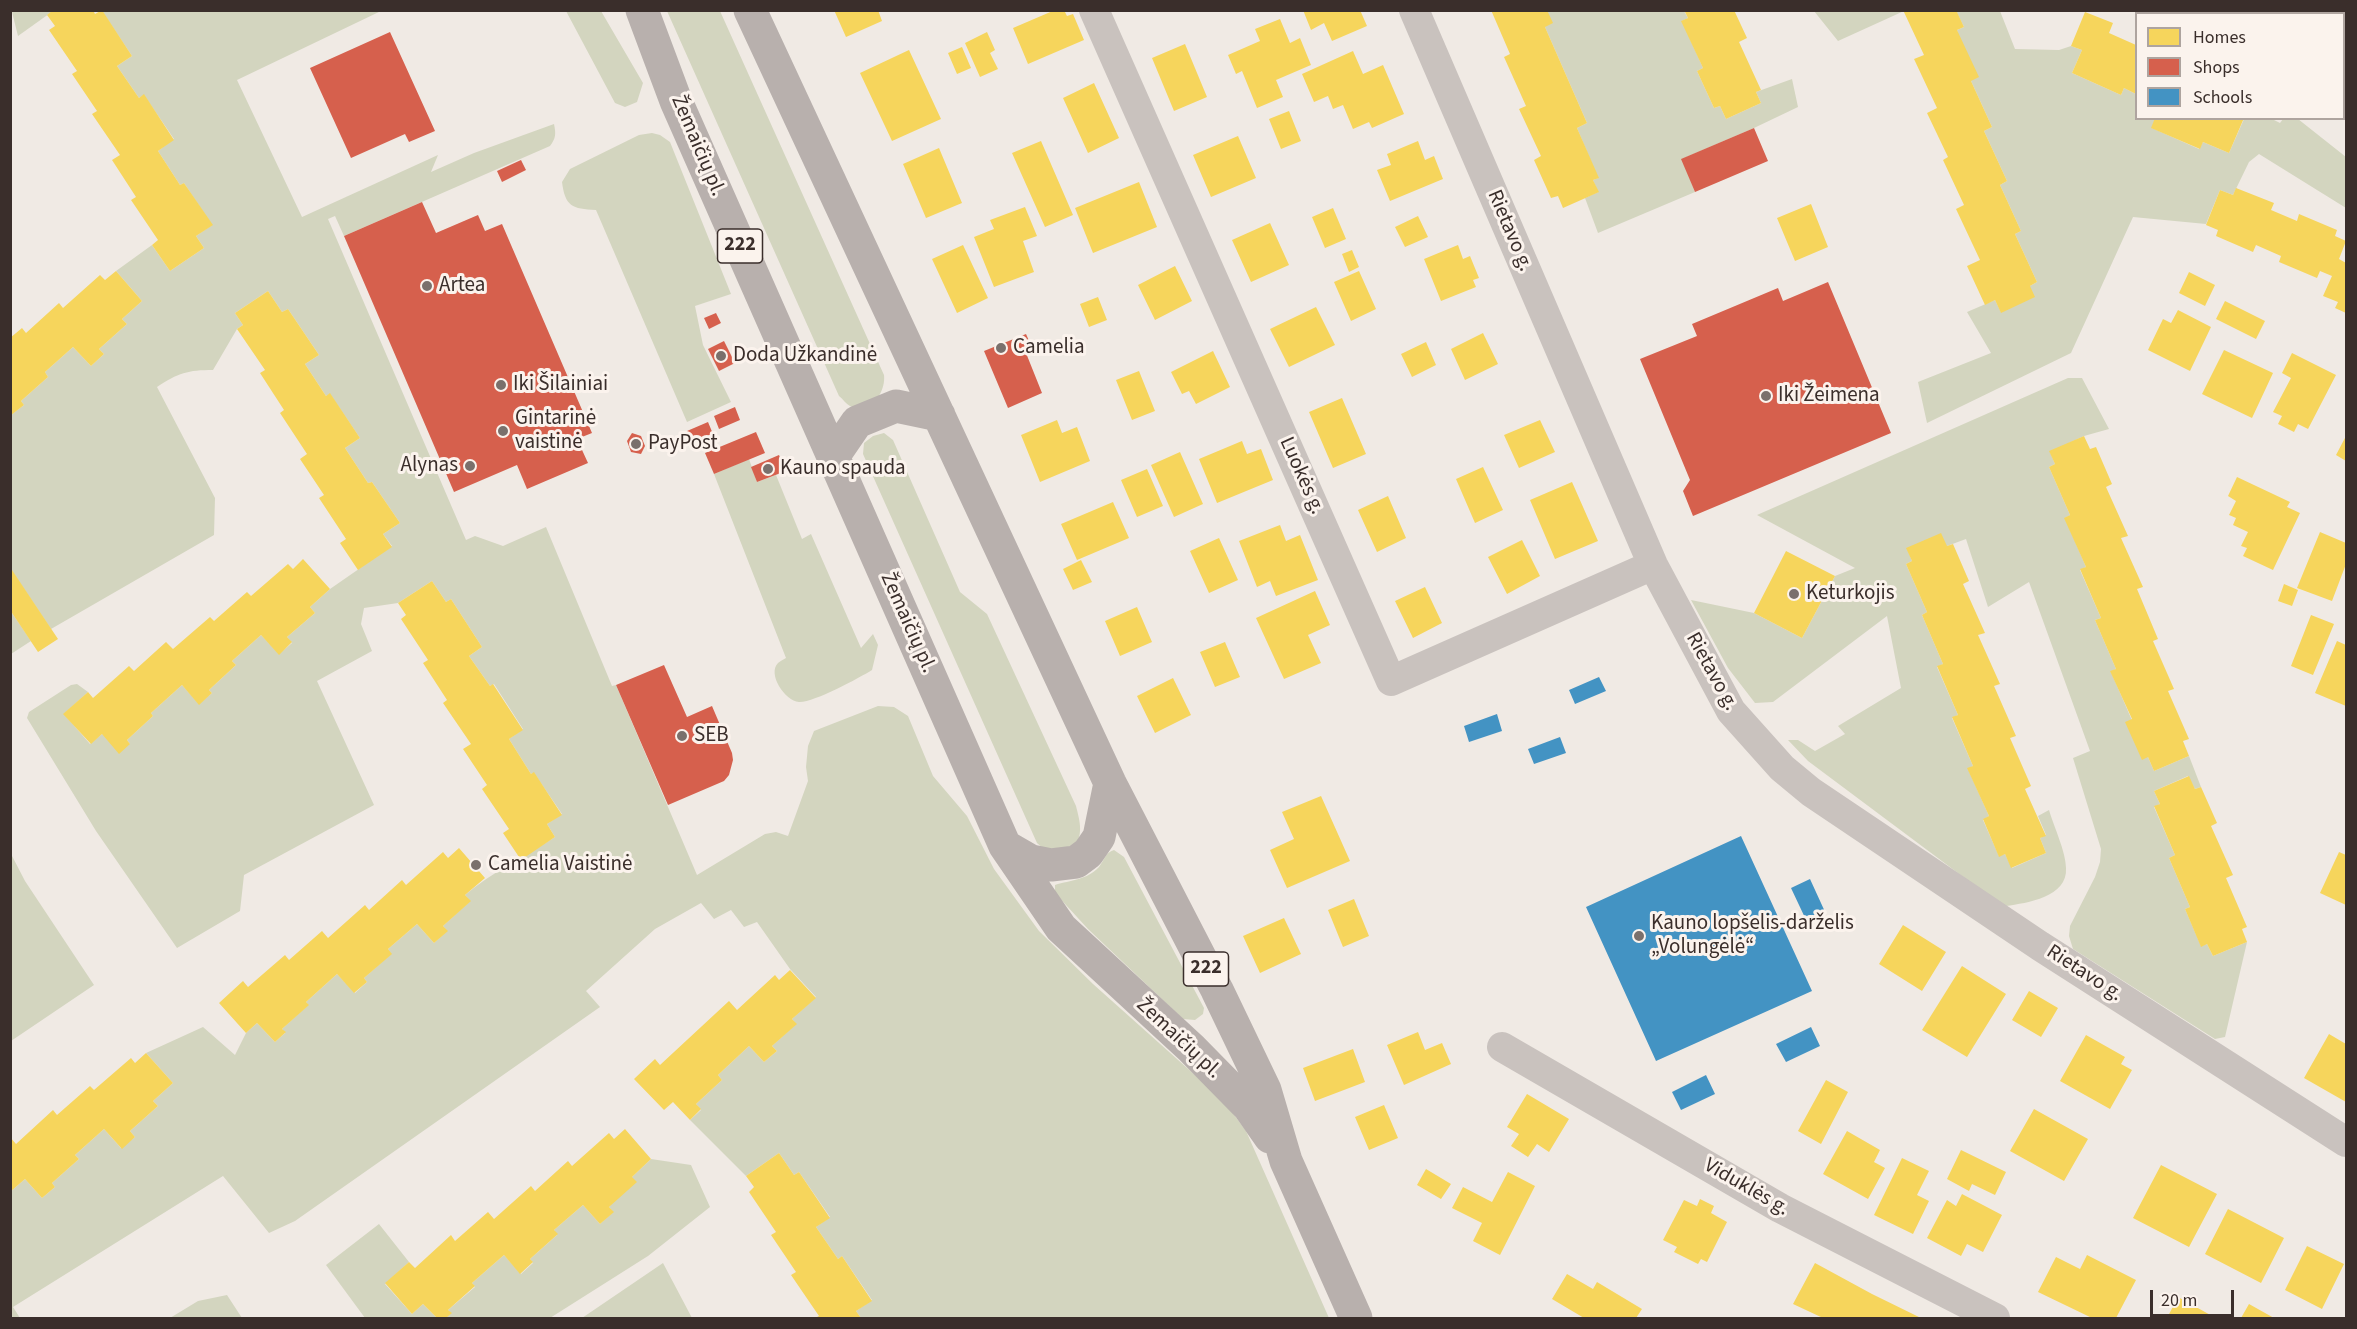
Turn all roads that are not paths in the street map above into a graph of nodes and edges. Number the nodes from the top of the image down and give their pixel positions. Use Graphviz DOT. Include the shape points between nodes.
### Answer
graph roads {
  1 [pos="629,10"];
  2 [pos="1094,10"];
  3 [pos="1414,10"];
  4 [pos="753,15"];
  5 [pos="647,22"];
  6 [pos="939,415"];
  7 [pos="833,457"];
  8 [pos="1653,565"];
  9 [pos="1110,783"];
  10 [pos="1005,846"];
  11 [pos="1502,1047"];
  12 [pos="2346,1142"];
  13 [pos="1286,1161"];
  14 [pos="1356,1318"];
  15 [pos="1995,1318"];
  1 -- 5 [label="main road"];
  2 -- 8 [label="street, Luokės g." via="1391,681"];
  3 -- 8 [label="street, Rietavo g."];
  4 -- 6 [label="main road, Žemaičių pl. / 222"];
  5 -- 7 [label="main road, Žemaičių pl. / 222" via="676,101"];
  6 -- 7 [label="main road" via="896,406 856,422"];
  6 -- 9 [label="main road, Žemaičių pl. / 222"];
  7 -- 10 [label="main road, Žemaičių pl. / 222"];
  8 -- 12 [label="street, Rietavo g." via="1731,711 1810,792 2040,946"];
  9 -- 10 [label="main road" via="1099,837 1076,862 1051,865 1031,861"];
  9 -- 13 [label="main road, Žemaičių pl. / 222" via="1260,1080"];
  10 -- 13 [label="main road, Žemaičių pl. / 222" via="1061,928 1241,1099"];
  11 -- 15 [label="street, Viduklės g." via="1780,1208"];
  13 -- 14 [label="main road, Žemaičių pl. / 222"];
}
